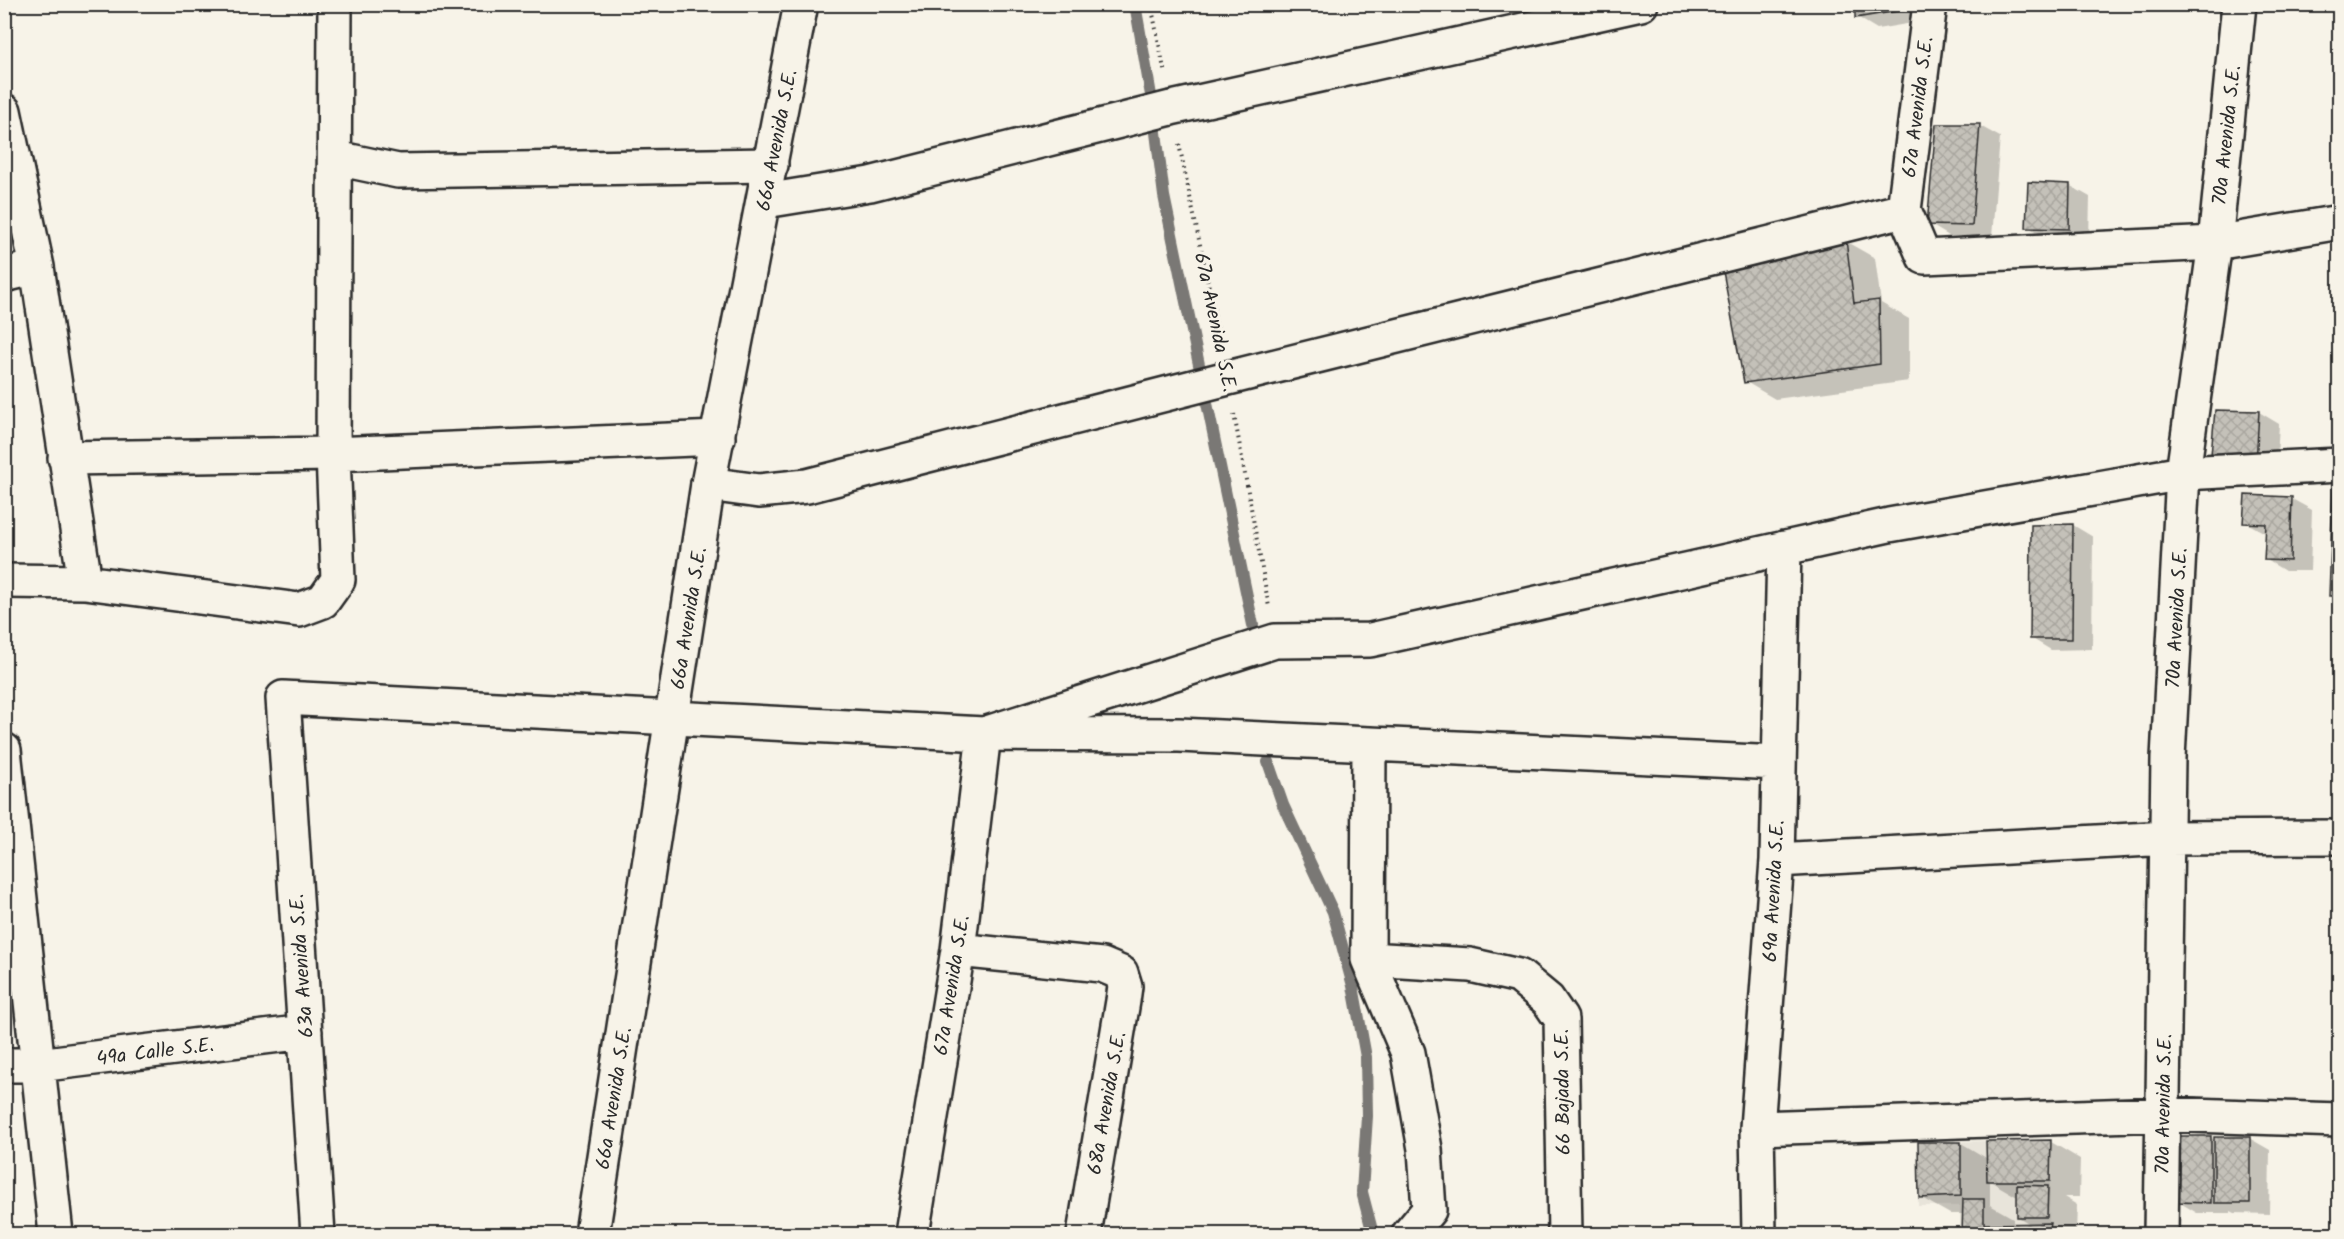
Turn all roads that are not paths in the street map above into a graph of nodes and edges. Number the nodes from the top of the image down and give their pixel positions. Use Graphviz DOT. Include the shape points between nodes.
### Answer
graph roads {
  1 [pos="335,4"];
  2 [pos="801,4"];
  3 [pos="1641,4"];
  4 [pos="1930,4"];
  5 [pos="2239,4"];
  6 [pos="4,111"];
  7 [pos="336,158"];
  8 [pos="771,165"];
  9 [pos="765,201"];
  10 [pos="1904,210"];
  11 [pos="2340,222"];
  12 [pos="2215,243"];
  13 [pos="36,267"];
  14 [pos="4,275"];
  15 [pos="718,438"];
  16 [pos="333,454"];
  17 [pos="65,458"];
  18 [pos="2340,465"];
  19 [pos="2183,473"];
  20 [pos="708,484"];
  21 [pos="1784,548"];
  22 [pos="4,581"];
  23 [pos="85,582"];
  24 [pos="673,717"];
  25 [pos="984,734"];
  26 [pos="1369,744"];
  27 [pos="4,750"];
  28 [pos="1779,763"];
  29 [pos="2340,837"];
  30 [pos="2168,838"];
  31 [pos="1777,860"];
  32 [pos="958,950"];
  33 [pos="1368,959"];
  34 [pos="305,1032"];
  35 [pos="4,1065"];
  36 [pos="38,1065"];
  37 [pos="2163,1114"];
  38 [pos="2340,1120"];
  39 [pos="1757,1128"];
  40 [pos="56,1234"];
  41 [pos="318,1234"];
  42 [pos="592,1234"];
  43 [pos="912,1234"];
  44 [pos="1084,1234"];
  45 [pos="1409,1234"];
  46 [pos="1564,1234"];
  47 [pos="1759,1234"];
  48 [pos="2162,1234"];
  1 -- 7 [label="street"];
  2 -- 8 [label="street, 66a Avenida S.E."];
  3 -- 9 [label="street" via="1172,108 870,184"];
  4 -- 10 [label="street, 67a Avenida S.E."];
  5 -- 12 [label="street, 70a Avenida S.E."];
  6 -- 13 [label="street"];
  7 -- 8 [label="street" via="398,171"];
  7 -- 16 [label="street"];
  8 -- 9 [label="street, 66a Avenida S.E."];
  9 -- 15 [label="street, 66a Avenida S.E."];
  10 -- 12 [label="street" via="1924,257"];
  10 -- 20 [label="street" via="807,486 759,490"];
  11 -- 12 [label="street"];
  12 -- 19 [label="street, 70a Avenida S.E."];
  13 -- 14 [label="street"];
  13 -- 17 [label="street"];
  15 -- 16 [label="street"];
  15 -- 20 [label="street, 66a Avenida S.E."];
  16 -- 17 [label="street"];
  16 -- 23 [label="street" via="338,580 323,601 299,610"];
  17 -- 23 [label="street"];
  18 -- 19 [label="street"];
  19 -- 21 [label="street" via="1889,525"];
  19 -- 30 [label="street, 70a Avenida S.E." via="2168,758"];
  20 -- 24 [label="street, 66a Avenida S.E."];
  21 -- 25 [label="street" via="1370,640 1275,641"];
  21 -- 28 [label="street, 69a Avenida S.E."];
  22 -- 23 [label="street"];
  24 -- 25 [label="street"];
  24 -- 34 [label="street, 63a Avenida S.E." via="284,698"];
  24 -- 42 [label="street, 66a Avenida S.E."];
  25 -- 26 [label="street" via="1179,735"];
  25 -- 32 [label="street, 67a Avenida S.E."];
  26 -- 28 [label="street"];
  26 -- 33 [label="street"];
  27 -- 36 [label="street"];
  28 -- 31 [label="street, 69a Avenida S.E."];
  29 -- 30 [label="street"];
  30 -- 31 [label="street"];
  30 -- 37 [label="street, 70a Avenida S.E."];
  31 -- 39 [label="street, 69a Avenida S.E."];
  32 -- 43 [label="street, 67a Avenida S.E."];
  32 -- 44 [label="street, 68a Avenida S.E." via="1102,965 1121,973 1125,986 1123,1001"];
  33 -- 45 [label="street" via="1408,1053 1425,1149 1430,1210"];
  33 -- 46 [label="street, 66 Bajada S.E." via="1480,967 1519,976 1548,1000 1561,1019"];
  34 -- 36 [label="street, 49a Calle S.E."];
  34 -- 41 [label="street, 63a Avenida S.E."];
  35 -- 36 [label="street, 49a Calle S.E."];
  36 -- 40 [label="street"];
  37 -- 38 [label="street"];
  37 -- 39 [label="street"];
  37 -- 48 [label="street, 70a Avenida S.E."];
  39 -- 47 [label="street, 69a Avenida S.E."];
}
